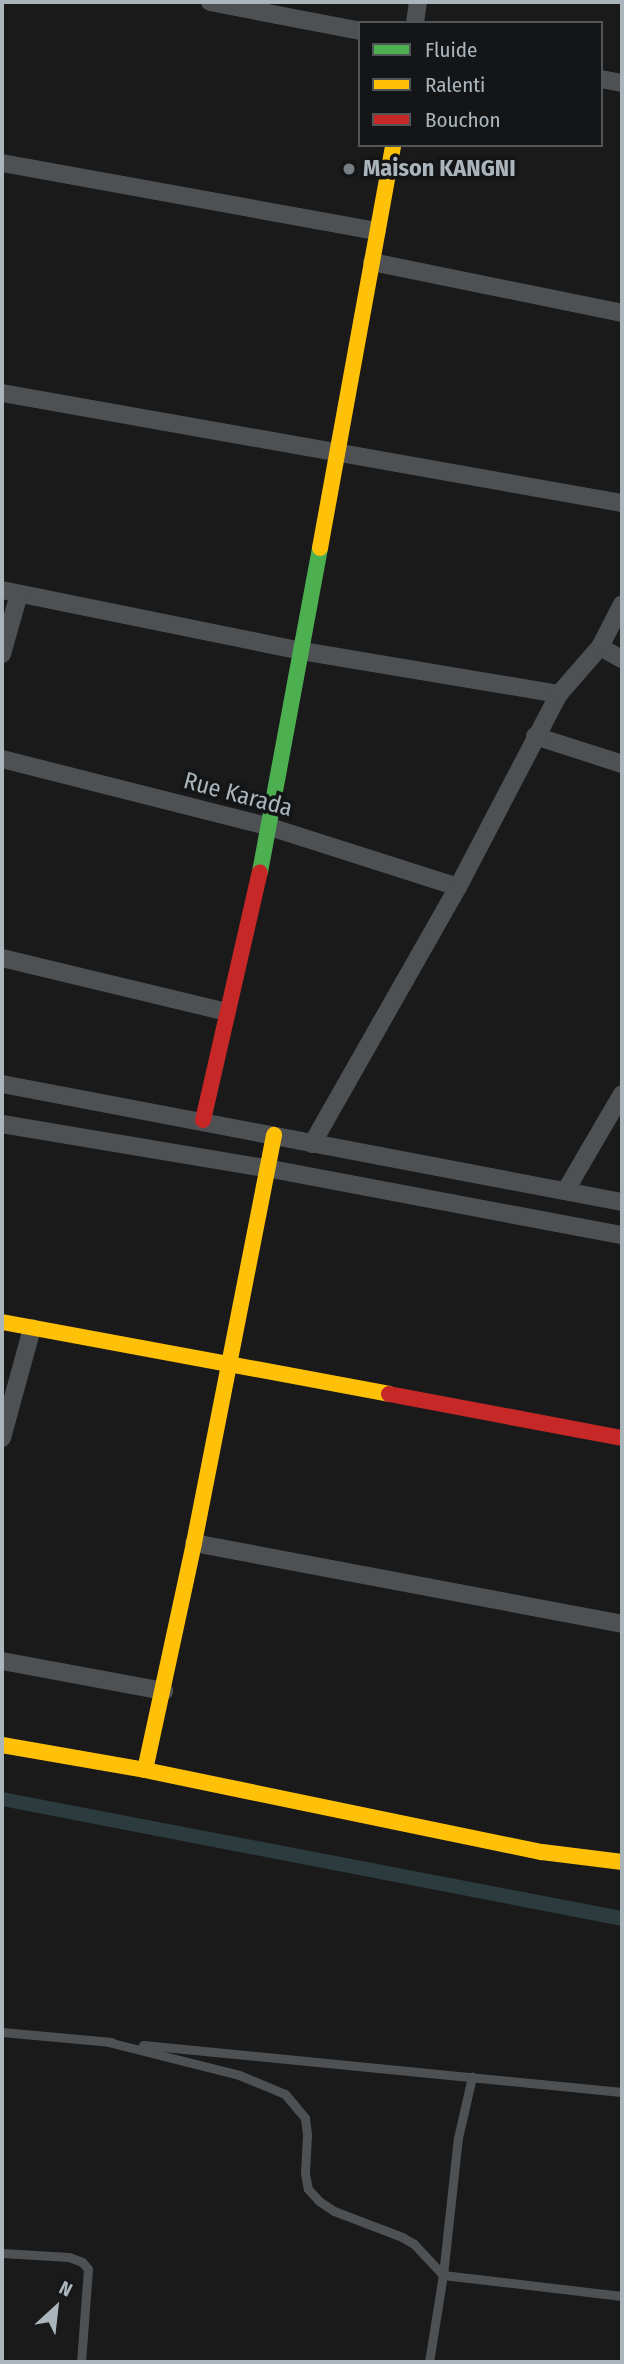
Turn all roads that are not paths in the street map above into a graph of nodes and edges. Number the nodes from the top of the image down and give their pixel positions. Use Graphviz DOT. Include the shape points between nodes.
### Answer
graph roads {
  1 [pos="210,2"];
  2 [pos="418,2"];
  3 [pos="415,21"];
  4 [pos="358,31"];
  5 [pos="603,79"];
  6 [pos="622,83"];
  7 [pos="393,147"];
  8 [pos="2,163"];
  9 [pos="377,231"];
  10 [pos="372,262"];
  11 [pos="622,313"];
  12 [pos="2,393"];
  13 [pos="338,451"];
  14 [pos="622,503"];
  15 [pos="10,592"];
  16 [pos="622,604"];
  17 [pos="600,647"];
  18 [pos="302,651"];
  19 [pos="2,654"];
  20 [pos="622,659"];
  21 [pos="559,694"];
  22 [pos="535,736"];
  23 [pos="2,759"];
  24 [pos="622,764"];
  25 [pos="270,827"];
  26 [pos="458,887"];
  27 [pos="2,958"];
  28 [pos="227,1012"];
  29 [pos="2,1084"];
  30 [pos="622,1094"];
  31 [pos="203,1120"];
  32 [pos="2,1124"];
  33 [pos="274,1135"];
  34 [pos="312,1144"];
  35 [pos="266,1168"];
  36 [pos="566,1191"];
  37 [pos="622,1202"];
  38 [pos="622,1235"];
  39 [pos="2,1322"];
  40 [pos="32,1328"];
  41 [pos="229,1365"];
  42 [pos="2,1438"];
  43 [pos="622,1438"];
  44 [pos="194,1543"];
  45 [pos="622,1624"];
  46 [pos="2,1661"];
  47 [pos="164,1690"];
  48 [pos="2,1745"];
  49 [pos="145,1770"];
  50 [pos="622,1862"];
  51 [pos="2,2032"];
  52 [pos="108,2042"];
  53 [pos="472,2077"];
  54 [pos="622,2092"];
  55 [pos="2,2253"];
  56 [pos="443,2275"];
  57 [pos="622,2296"];
  58 [pos="81,2362"];
  59 [pos="429,2362"];
  1 -- 4 [label="street"];
  2 -- 3 [label="street"];
  5 -- 6 [label="street"];
  7 -- 9 [label="street"];
  8 -- 9 [label="street"];
  9 -- 10 [label="street"];
  10 -- 11 [label="street"];
  10 -- 13 [label="street"];
  12 -- 13 [label="street"];
  13 -- 14 [label="street"];
  13 -- 18 [label="street"];
  15 -- 18 [label="street"];
  15 -- 19 [label="street"];
  16 -- 17 [label="street"];
  17 -- 20 [label="street"];
  17 -- 21 [label="street"];
  18 -- 21 [label="street"];
  18 -- 25 [label="street"];
  21 -- 22 [label="street"];
  22 -- 24 [label="street"];
  22 -- 26 [label="street"];
  23 -- 25 [label="street, Rue Karada"];
  25 -- 26 [label="street, Rue Karada"];
  25 -- 28 [label="street"];
  26 -- 34 [label="street"];
  27 -- 28 [label="street"];
  28 -- 31 [label="street"];
  29 -- 31 [label="street"];
  30 -- 36 [label="street"];
  31 -- 33 [label="street"];
  32 -- 35 [label="street"];
  33 -- 34 [label="street"];
  33 -- 35 [label="street"];
  34 -- 36 [label="street"];
  35 -- 38 [label="street"];
  35 -- 41 [label="street"];
  36 -- 37 [label="street"];
  39 -- 40 [label="street"];
  40 -- 41 [label="street"];
  40 -- 42 [label="street"];
  41 -- 43 [label="street"];
  41 -- 44 [label="street"];
  44 -- 45 [label="street"];
  44 -- 47 [label="street"];
  46 -- 47 [label="street"];
  47 -- 49 [label="street"];
  48 -- 49 [label="street"];
  49 -- 50 [label="street" via="417,1828"];
  51 -- 52 [label="lane"];
  52 -- 53 [label="lane"];
  52 -- 56 [label="lane" via="239,2075 285,2094 304,2118 305,2174 308,2189 319,2202 414,2244"];
  53 -- 54 [label="lane"];
  53 -- 56 [label="lane" via="458,2138"];
  55 -- 58 [label="lane" via="69,2257 88,2269"];
  56 -- 57 [label="lane"];
  56 -- 59 [label="lane"];
}
